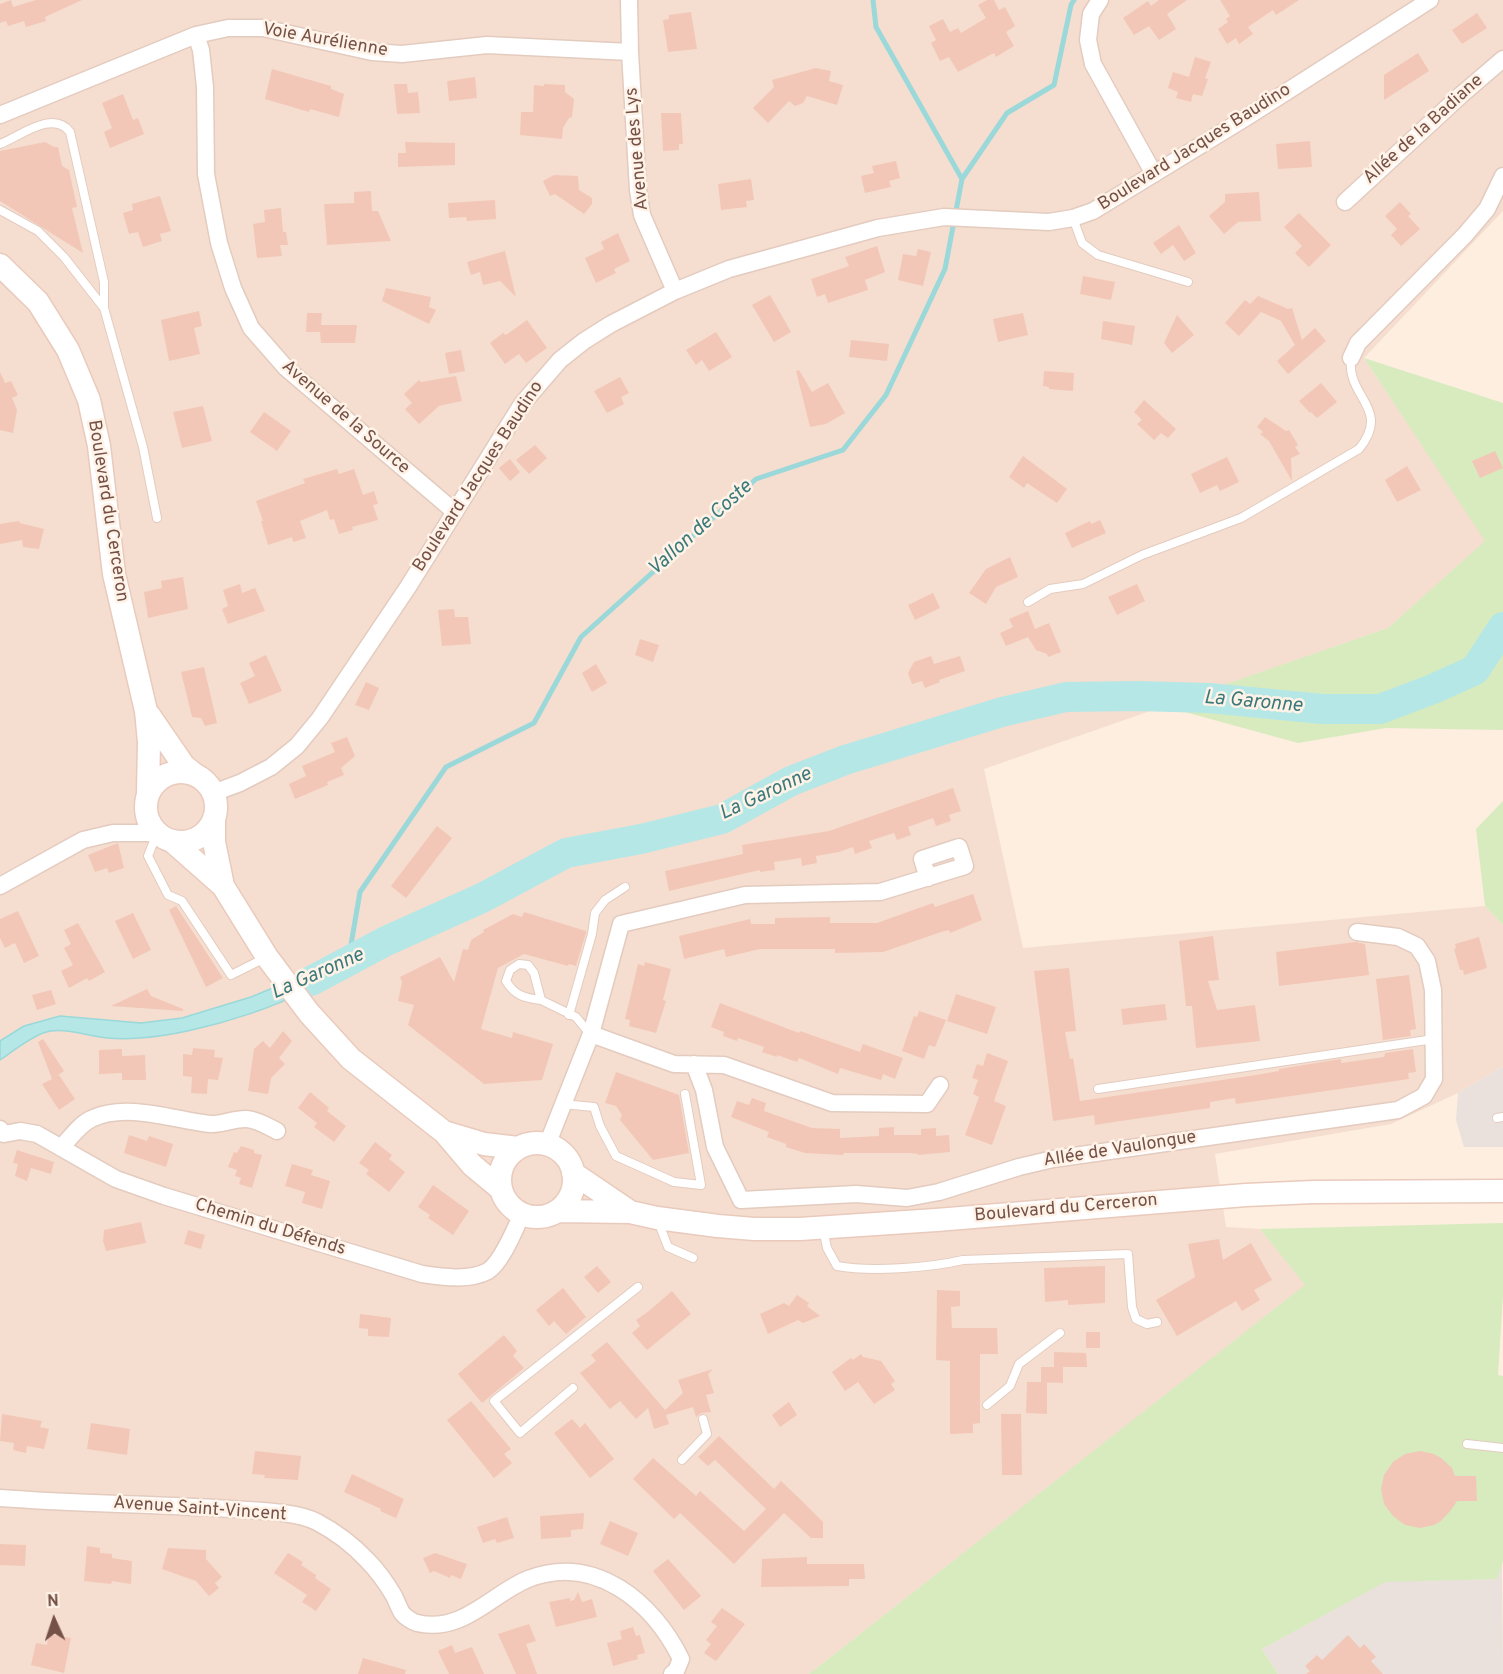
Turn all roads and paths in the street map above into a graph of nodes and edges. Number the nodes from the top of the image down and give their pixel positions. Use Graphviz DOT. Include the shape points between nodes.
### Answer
graph roads {
  1 [pos="629,0"];
  2 [pos="1100,0"];
  3 [pos="1430,0"];
  4 [pos="196,35"];
  5 [pos="630,52"];
  6 [pos="1503,58"];
  7 [pos="0,116"];
  8 [pos="0,144"];
  9 [pos="1154,174"];
  10 [pos="1503,176"];
  11 [pos="1345,202"];
  12 [pos="0,210"];
  13 [pos="1073,218"];
  14 [pos="0,265"];
  15 [pos="1188,282"];
  16 [pos="675,291"];
  17 [pos="104,308"];
  18 [pos="1350,358"];
  19 [pos="455,512"];
  20 [pos="157,518"];
  21 [pos="1028,602"];
  22 [pos="146,711"];
  23 [pos="192,773"];
  24 [pos="213,793"];
  25 [pos="148,794"];
  26 [pos="214,818"];
  27 [pos="165,837"];
  28 [pos="928,878"];
  29 [pos="0,886"];
  30 [pos="224,886"];
  31 [pos="625,887"];
  32 [pos="1357,932"];
  33 [pos="272,964"];
  34 [pos="541,1000"];
  35 [pos="569,1015"];
  36 [pos="591,1035"];
  37 [pos="1434,1039"];
  38 [pos="694,1064"];
  39 [pos="940,1085"];
  40 [pos="1098,1089"];
  41 [pos="685,1094"];
  42 [pos="562,1104"];
  43 [pos="277,1131"];
  44 [pos="444,1132"];
  45 [pos="1,1133"];
  46 [pos="547,1145"];
  47 [pos="61,1148"];
  48 [pos="518,1148"];
  49 [pos="573,1173"];
  50 [pos="501,1190"];
  51 [pos="1503,1191"];
  52 [pos="557,1211"];
  53 [pos="630,1212"];
  54 [pos="522,1214"];
  55 [pos="657,1218"];
  56 [pos="823,1228"];
  57 [pos="693,1258"];
  58 [pos="638,1287"];
  59 [pos="1157,1322"];
  60 [pos="1060,1333"];
  61 [pos="573,1388"];
  62 [pos="987,1404"];
  63 [pos="703,1419"];
  64 [pos="1467,1444"];
  65 [pos="1503,1448"];
  66 [pos="682,1460"];
  67 [pos="0,1498"];
  68 [pos="672,1674"];
  1 -- 5 [label="street, Avenue des Lys"];
  2 -- 9 [label="street" via="1091,14 1088,40 1093,64"];
  3 -- 9 [label="street, Boulevard Jacques Baudino"];
  4 -- 5 [label="street, Voie Aurélienne" via="228,28 262,28 372,52 402,54 487,45"];
  4 -- 7 [label="street, Voie Aurélienne"];
  4 -- 19 [label="street, Avenue de la Source" via="204,87 208,186 233,288 251,328 286,368"];
  5 -- 16 [label="street, Avenue des Lys" via="642,215"];
  6 -- 11 [label="street, Allée de la Badiane"];
  8 -- 17 [label="lane" via="25,130 53,123 60,123 70,132 104,282"];
  9 -- 13 [label="street, Boulevard Jacques Baudino" via="1093,211"];
  10 -- 18 [label="street" via="1487,209 1466,235 1358,343"];
  12 -- 17 [label="lane" via="38,231"];
  13 -- 15 [label="lane" via="1082,243 1098,255"];
  13 -- 16 [label="street, Boulevard Jacques Baudino" via="1049,222 944,217 878,228 729,269"];
  14 -- 22 [label="main road, Boulevard du Cerceron" via="38,302 68,350 89,400 99,446 114,574"];
  16 -- 19 [label="street, Boulevard Jacques Baudino" via="611,324 560,360 522,404"];
  17 -- 20 [label="lane" via="143,447"];
  18 -- 21 [label="lane" via="1351,378 1369,408 1372,425 1359,449 1241,518 1142,555 1083,584 1050,589"];
  19 -- 24 [label="street, Boulevard Jacques Baudino" via="364,655 297,746 271,767"];
  22 -- 23 [label="main road, Boulevard du Cerceron"];
  22 -- 25 [label="main road, Boulevard du Cerceron"];
  23 -- 24 [label="main road"];
  23 -- 25 [label="main road" via="162,777"];
  24 -- 26 [label="main road"];
  25 -- 27 [label="main road" via="147,815"];
  26 -- 27 [label="main road" via="202,835 182,842"];
  26 -- 30 [label="main road" via="214,842"];
  27 -- 29 [label="street" via="113,833 83,840"];
  27 -- 30 [label="main road"];
  27 -- 33 [label="lane" via="148,856 168,895 182,901 231,975"];
  28 -- 36 [label="street" via="880,892 745,895 621,924"];
  30 -- 33 [label="main road"];
  31 -- 35 [label="lane" via="605,900 595,913"];
  32 -- 37 [label="street, Allée de Vaulongue" via="1398,937 1417,946 1427,961 1433,990"];
  33 -- 44 [label="main road" via="351,1059"];
  34 -- 34 [label="lane" via="512,991 506,981 510,970 519,964 528,965"];
  34 -- 35 [label="lane"];
  35 -- 36 [label="lane" via="576,1017"];
  36 -- 38 [label="street" via="674,1064"];
  36 -- 42 [label="street"];
  37 -- 38 [label="street, Allée de Vaulongue" via="1434,1079 1424,1096 1398,1110 1053,1159 907,1198 856,1194 741,1200 715,1147 704,1090"];
  37 -- 40 [label="lane"];
  38 -- 39 [label="street" via="724,1065 832,1103 927,1104"];
  41 -- 42 [label="lane" via="701,1185 674,1182 616,1156 594,1107"];
  42 -- 46 [label="street"];
  43 -- 47 [label="street" via="246,1119 212,1124 159,1114 110,1113 90,1120"];
  44 -- 48 [label="main road" via="484,1144"];
  44 -- 50 [label="main road" via="472,1165"];
  45 -- 47 [label="street, Chemin du Défends" via="37,1134"];
  46 -- 48 [label="main road" via="537,1143"];
  46 -- 49 [label="main road" via="564,1155"];
  47 -- 54 [label="street, Chemin du Défends" via="116,1179 164,1196 422,1274 458,1279 488,1271"];
  48 -- 50 [label="main road" via="503,1166"];
  49 -- 52 [label="main road" via="571,1194"];
  49 -- 53 [label="main road, Boulevard du Cerceron"];
  50 -- 54 [label="main road" via="505,1200"];
  51 -- 56 [label="main road, Boulevard du Cerceron" via="1246,1195"];
  52 -- 53 [label="main road, Boulevard du Cerceron"];
  52 -- 54 [label="main road" via="546,1216"];
  53 -- 55 [label="main road, Boulevard du Cerceron"];
  55 -- 56 [label="main road, Boulevard du Cerceron" via="754,1229"];
  55 -- 57 [label="lane" via="668,1247"];
  56 -- 59 [label="lane" via="827,1248 837,1266 855,1269 942,1265 963,1260 1128,1254 1136,1319 1147,1324"];
  58 -- 61 [label="lane" via="494,1401 520,1433"];
  60 -- 62 [label="lane" via="1019,1364 1010,1386"];
  63 -- 66 [label="lane" via="707,1434"];
  64 -- 65 [label="lane"];
  67 -- 68 [label="street, Avenue Saint-Vincent" via="278,1512 314,1520 345,1538 369,1561 403,1614 415,1623 454,1621 529,1579 580,1572 618,1586 647,1609 670,1637 681,1659"];
}
